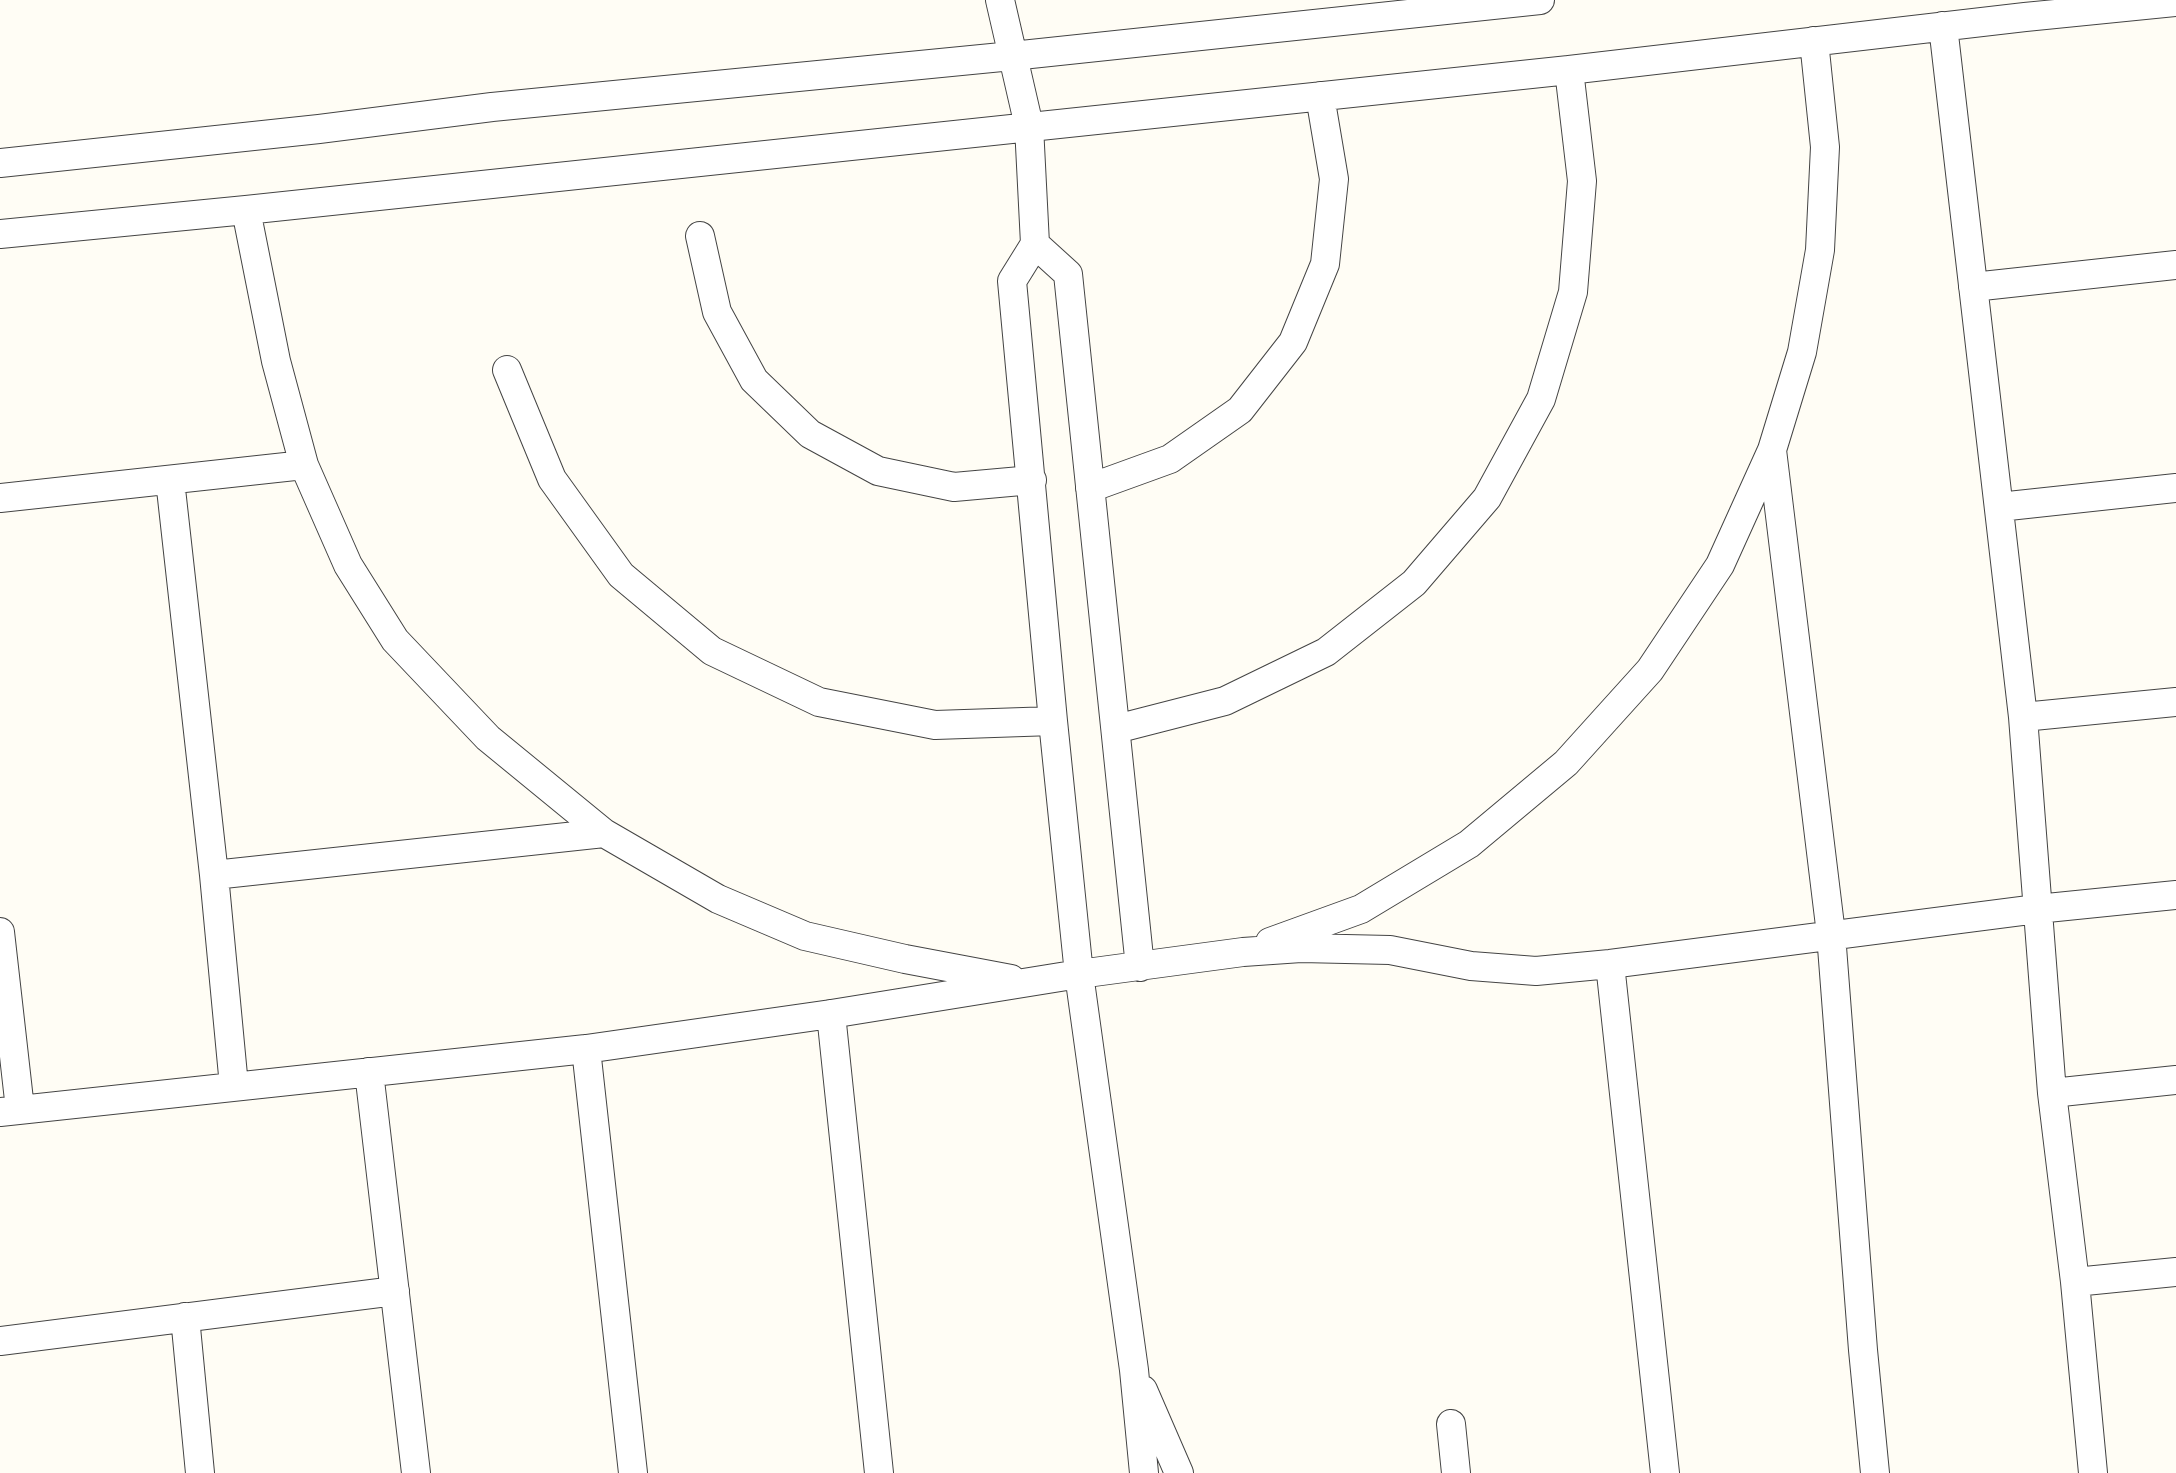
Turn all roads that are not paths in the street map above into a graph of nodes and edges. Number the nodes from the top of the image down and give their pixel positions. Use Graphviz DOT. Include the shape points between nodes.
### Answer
graph roads {
  1 [pos="1000,0"];
  2 [pos="1540,0"];
  3 [pos="2176,2"];
  4 [pos="1943,26"];
  5 [pos="1814,41"];
  6 [pos="1012,56"];
  7 [pos="1569,70"];
  8 [pos="1320,96"];
  9 [pos="1029,126"];
  10 [pos="0,163"];
  11 [pos="246,210"];
  12 [pos="0,234"];
  13 [pos="700,236"];
  14 [pos="1035,244"];
  15 [pos="2176,265"];
  16 [pos="1973,288"];
  17 [pos="507,370"];
  18 [pos="1772,450"];
  19 [pos="304,465"];
  20 [pos="170,480"];
  21 [pos="1032,480"];
  22 [pos="1090,488"];
  23 [pos="2176,488"];
  24 [pos="0,498"];
  25 [pos="1999,507"];
  26 [pos="2176,702"];
  27 [pos="2023,718"];
  28 [pos="1053,721"];
  29 [pos="1116,729"];
  30 [pos="604,834"];
  31 [pos="214,875"];
  32 [pos="2176,894"];
  33 [pos="2037,909"];
  34 [pos="0,932"];
  35 [pos="1830,934"];
  36 [pos="1243,952"];
  37 [pos="1610,964"];
  38 [pos="1140,966"];
  39 [pos="1079,974"];
  40 [pos="1030,983"];
  41 [pos="831,1014"];
  42 [pos="586,1049"];
  43 [pos="369,1072"];
  44 [pos="2176,1080"];
  45 [pos="234,1086"];
  46 [pos="2052,1093"];
  47 [pos="10,1111"];
  48 [pos="2176,1272"];
  49 [pos="2075,1282"];
  50 [pos="395,1291"];
  51 [pos="185,1317"];
  52 [pos="0,1341"];
  53 [pos="1134,1370"];
  54 [pos="1451,1424"];
  55 [pos="200,1473"];
  56 [pos="416,1473"];
  57 [pos="633,1473"];
  58 [pos="878,1473"];
  59 [pos="1144,1473"];
  60 [pos="1179,1473"];
  61 [pos="1456,1473"];
  62 [pos="1665,1473"];
  63 [pos="1875,1473"];
  64 [pos="2094,1473"];
  1 -- 6 [label="street"];
  2 -- 6 [label="street"];
  3 -- 4 [label="street"];
  4 -- 5 [label="street"];
  4 -- 16 [label="street"];
  5 -- 7 [label="street"];
  5 -- 18 [label="street" via="1825,147 1820,250 1802,352"];
  6 -- 9 [label="street"];
  6 -- 10 [label="street" via="492,107"];
  7 -- 8 [label="street"];
  7 -- 29 [label="street" via="1582,181 1573,292 1541,399 1487,498 1414,583 1326,652 1225,701"];
  8 -- 9 [label="street"];
  8 -- 22 [label="street" via="1334,179 1326,255 1293,342 1240,410 1170,459"];
  9 -- 11 [label="street"];
  9 -- 14 [label="street"];
  11 -- 12 [label="street"];
  11 -- 19 [label="street" via="276,361"];
  13 -- 21 [label="street" via="717,312 754,380 810,434 878,471 954,487"];
  14 -- 21 [label="street" via="1012,281"];
  14 -- 22 [label="street" via="1068,274"];
  15 -- 16 [label="street"];
  16 -- 25 [label="street"];
  17 -- 28 [label="street" via="552,479 621,575 712,650 819,702 935,725"];
  18 -- 35 [label="street"];
  18 -- 36 [label="street" via="1720,564 1704,589 1650,670 1566,763 1470,844 1361,909"];
  19 -- 20 [label="street"];
  19 -- 30 [label="street" via="348,565 395,640 488,738"];
  20 -- 24 [label="street"];
  20 -- 31 [label="street"];
  21 -- 28 [label="street"];
  22 -- 29 [label="street"];
  23 -- 25 [label="street"];
  25 -- 27 [label="street"];
  26 -- 27 [label="street"];
  27 -- 33 [label="street"];
  28 -- 39 [label="street"];
  29 -- 38 [label="street"];
  30 -- 31 [label="street"];
  30 -- 40 [label="street" via="718,899 805,936 905,960"];
  31 -- 45 [label="street"];
  32 -- 33 [label="street"];
  33 -- 35 [label="street"];
  33 -- 46 [label="street"];
  34 -- 47 [label="street"];
  35 -- 37 [label="street"];
  35 -- 63 [label="street"];
  36 -- 37 [label="street" via="1301,948 1390,950 1472,966 1536,971"];
  36 -- 38 [label="street"];
  37 -- 62 [label="street"];
  38 -- 39 [label="street"];
  39 -- 40 [label="street"];
  39 -- 53 [label="street"];
  40 -- 41 [label="street"];
  41 -- 42 [label="street"];
  41 -- 58 [label="street"];
  42 -- 43 [label="street"];
  42 -- 57 [label="street"];
  43 -- 45 [label="street"];
  43 -- 50 [label="street"];
  44 -- 46 [label="street"];
  45 -- 47 [label="street"];
  46 -- 49 [label="street"];
  48 -- 49 [label="street"];
  49 -- 64 [label="street"];
  50 -- 51 [label="street"];
  50 -- 56 [label="street"];
  51 -- 52 [label="street"];
  51 -- 55 [label="street"];
  53 -- 59 [label="street"];
  53 -- 60 [label="street"];
  54 -- 61 [label="street"];
}
